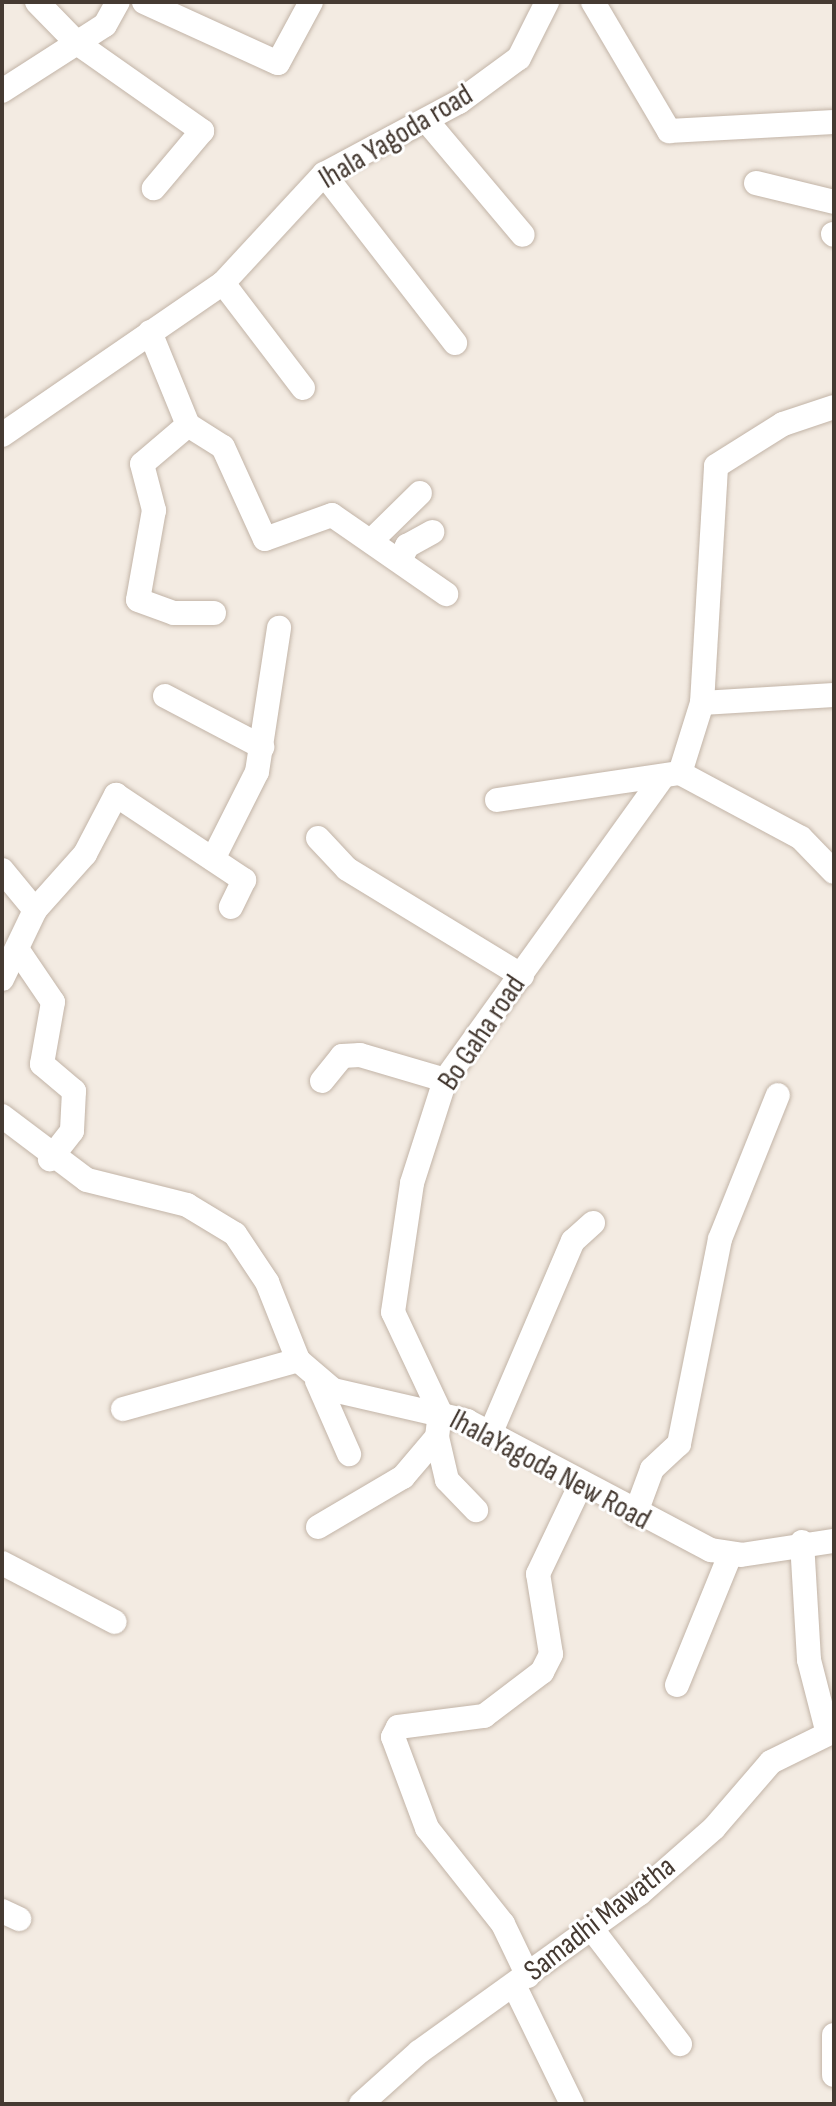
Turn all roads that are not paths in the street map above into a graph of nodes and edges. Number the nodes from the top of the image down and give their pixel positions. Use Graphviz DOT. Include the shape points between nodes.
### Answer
graph roads {
  1 [pos="37,2"];
  2 [pos="118,2"];
  3 [pos="144,2"];
  4 [pos="311,2"];
  5 [pos="547,2"];
  6 [pos="593,2"];
  7 [pos="77,43"];
  8 [pos="2,91"];
  9 [pos="426,120"];
  10 [pos="834,122"];
  11 [pos="324,174"];
  12 [pos="756,183"];
  13 [pos="154,188"];
  14 [pos="834,202"];
  15 [pos="523,235"];
  16 [pos="223,283"];
  17 [pos="150,332"];
  18 [pos="455,343"];
  19 [pos="303,388"];
  20 [pos="834,407"];
  21 [pos="188,425"];
  22 [pos="2,435"];
  23 [pos="420,493"];
  24 [pos="432,532"];
  25 [pos="389,558"];
  26 [pos="446,594"];
  27 [pos="214,613"];
  28 [pos="279,628"];
  29 [pos="834,695"];
  30 [pos="165,696"];
  31 [pos="702,703"];
  32 [pos="262,747"];
  33 [pos="672,775"];
  34 [pos="497,800"];
  35 [pos="318,838"];
  36 [pos="213,859"];
  37 [pos="2,870"];
  38 [pos="834,872"];
  39 [pos="231,907"];
  40 [pos="35,910"];
  41 [pos="17,949"];
  42 [pos="522,976"];
  43 [pos="2,979"];
  44 [pos="445,1080"];
  45 [pos="322,1081"];
  46 [pos="778,1095"];
  47 [pos="2,1116"];
  48 [pos="50,1159"];
  49 [pos="593,1223"];
  50 [pos="298,1360"];
  51 [pos="317,1381"];
  52 [pos="123,1409"];
  53 [pos="440,1412"];
  54 [pos="491,1432"];
  55 [pos="437,1437"];
  56 [pos="349,1454"];
  57 [pos="581,1484"];
  58 [pos="476,1510"];
  59 [pos="635,1515"];
  60 [pos="318,1527"];
  61 [pos="834,1541"];
  62 [pos="802,1542"];
  63 [pos="730,1555"];
  64 [pos="2,1563"];
  65 [pos="115,1622"];
  66 [pos="677,1685"];
  67 [pos="831,1733"];
  68 [pos="592,1929"];
  69 [pos="521,1980"];
  70 [pos="834,2035"];
  71 [pos="680,2044"];
  72 [pos="834,2075"];
  73 [pos="361,2104"];
  74 [pos="572,2104"];
  1 -- 7 [label="street"];
  2 -- 7 [label="street" via="105,25"];
  3 -- 4 [label="street" via="278,63"];
  5 -- 9 [label="street, Ihala Yagoda road" via="519,58"];
  6 -- 10 [label="street" via="669,131"];
  7 -- 8 [label="street"];
  7 -- 13 [label="street" via="202,131"];
  9 -- 11 [label="street, Ihala Yagoda road"];
  9 -- 15 [label="street"];
  11 -- 16 [label="street, Ihala Yagoda road"];
  11 -- 18 [label="street"];
  12 -- 14 [label="street"];
  16 -- 17 [label="street, Ihala Yagoda road"];
  16 -- 19 [label="street"];
  17 -- 21 [label="street"];
  17 -- 22 [label="street, Ihala Yagoda road"];
  20 -- 31 [label="street, Bo Gaha road" via="783,424 716,466"];
  21 -- 25 [label="street" via="223,447 265,539 332,515"];
  21 -- 27 [label="street" via="142,464 154,510 138,600 174,613"];
  23 -- 25 [label="street"];
  24 -- 25 [label="street"];
  25 -- 26 [label="street"];
  28 -- 32 [label="street"];
  29 -- 31 [label="street"];
  30 -- 32 [label="street"];
  31 -- 33 [label="street, Bo Gaha road"];
  32 -- 36 [label="street" via="257,772"];
  33 -- 34 [label="street"];
  33 -- 38 [label="street" via="801,838"];
  33 -- 42 [label="street, Bo Gaha road"];
  35 -- 42 [label="street" via="347,869"];
  36 -- 39 [label="street" via="244,880"];
  36 -- 40 [label="street" via="116,795 85,854 53,880"];
  37 -- 40 [label="street"];
  40 -- 41 [label="street"];
  41 -- 43 [label="street"];
  41 -- 48 [label="street" via="53,1002 44,1068 74,1091 72,1131"];
  42 -- 44 [label="street, Bo Gaha road"];
  44 -- 45 [label="street" via="360,1055 342,1056"];
  44 -- 53 [label="street, Bo Gaha road" via="412,1183 393,1312"];
  46 -- 59 [label="street" via="720,1239 679,1444 652,1469"];
  47 -- 48 [label="street, IhalaYagoda New Road"];
  48 -- 50 [label="street, IhalaYagoda New Road" via="112,1189 187,1205 235,1234 267,1282"];
  49 -- 54 [label="street" via="573,1241"];
  50 -- 51 [label="street, IhalaYagoda New Road"];
  50 -- 52 [label="street"];
  51 -- 53 [label="street, IhalaYagoda New Road" via="370,1402"];
  51 -- 56 [label="street"];
  53 -- 54 [label="street, IhalaYagoda New Road"];
  53 -- 55 [label="street"];
  54 -- 57 [label="street, IhalaYagoda New Road"];
  55 -- 58 [label="street" via="447,1480"];
  55 -- 60 [label="street" via="403,1477"];
  57 -- 59 [label="street, IhalaYagoda New Road"];
  57 -- 69 [label="street" via="538,1574 547,1665 484,1716 398,1727 393,1737 427,1828 503,1924"];
  59 -- 63 [label="street, IhalaYagoda New Road"];
  61 -- 62 [label="street"];
  62 -- 63 [label="street"];
  62 -- 67 [label="street" via="809,1660"];
  63 -- 66 [label="street"];
  64 -- 65 [label="street"];
  67 -- 68 [label="street, Samadhi Mawatha" via="771,1762 714,1828"];
  68 -- 69 [label="street, Samadhi Mawatha"];
  68 -- 71 [label="street"];
  69 -- 73 [label="street, Samadhi Mawatha"];
  69 -- 74 [label="street"];
  70 -- 72 [label="street"];
}
